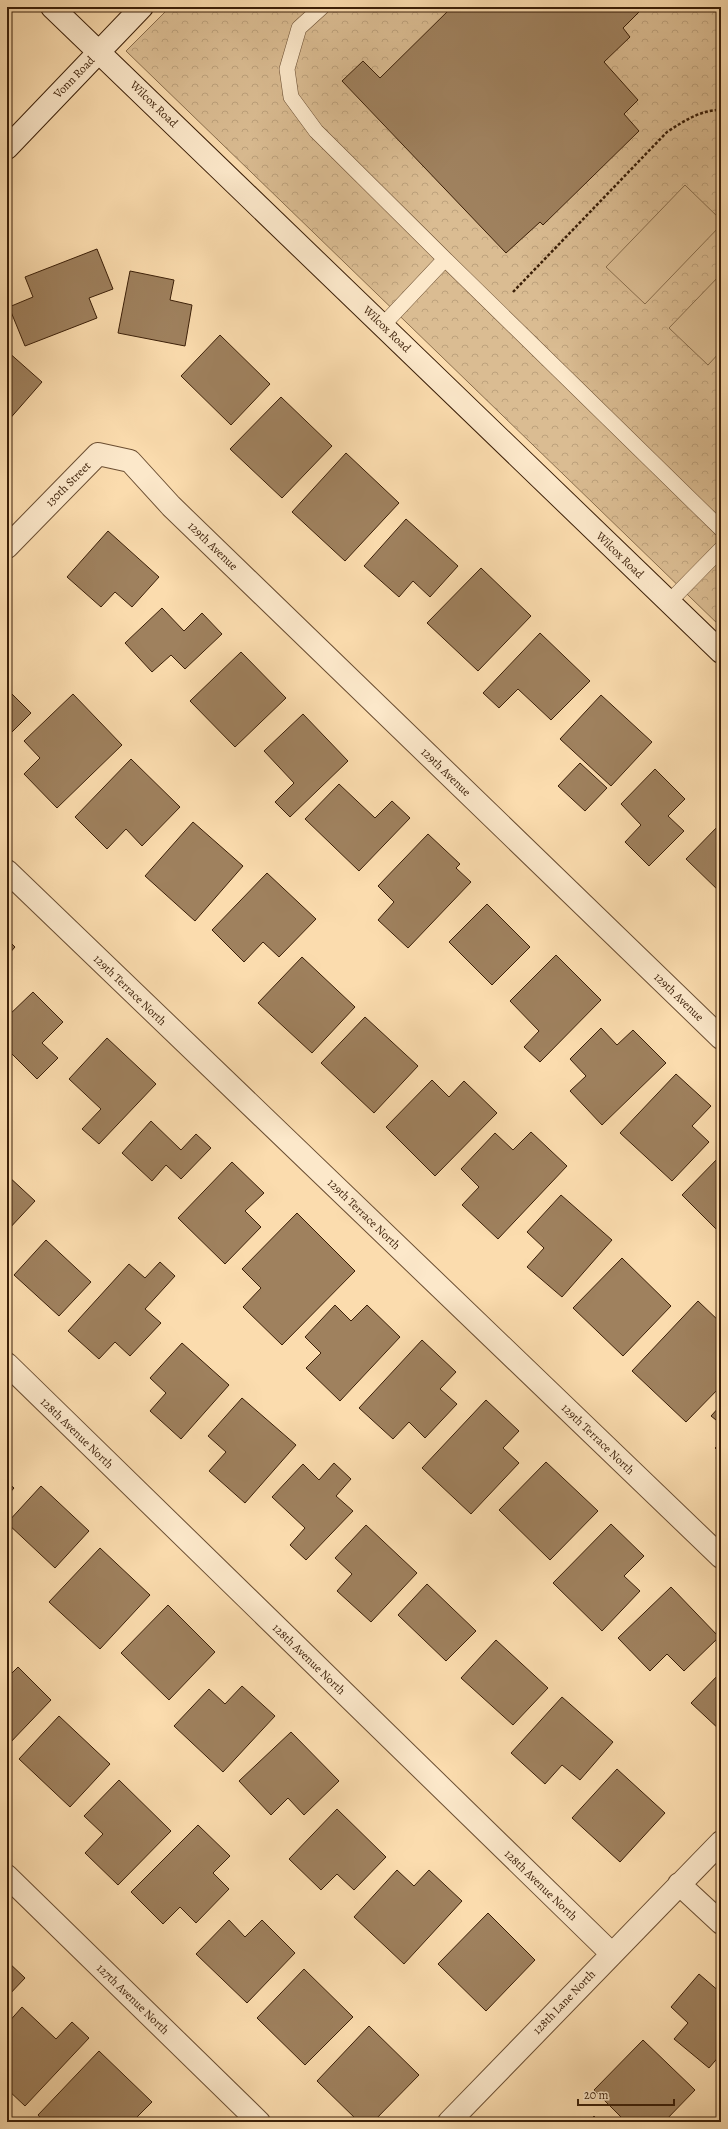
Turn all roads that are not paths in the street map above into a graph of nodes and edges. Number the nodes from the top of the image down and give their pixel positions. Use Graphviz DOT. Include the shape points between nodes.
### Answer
graph roads {
  1 [pos="52,7"];
  2 [pos="142,7"];
  3 [pos="322,7"];
  4 [pos="99,51"];
  5 [pos="7,148"];
  6 [pos="445,259"];
  7 [pos="383,325"];
  8 [pos="171,506"];
  9 [pos="721,528"];
  10 [pos="7,547"];
  11 [pos="721,549"];
  12 [pos="669,602"];
  13 [pos="721,652"];
  14 [pos="7,871"];
  15 [pos="721,1038"];
  16 [pos="7,1364"];
  17 [pos="721,1557"];
  18 [pos="721,1842"];
  19 [pos="7,1876"];
  20 [pos="679,1884"];
  21 [pos="721,1923"];
  22 [pos="611,1953"];
  23 [pos="259,2122"];
  24 [pos="449,2122"];
  1 -- 4 [label="street, Wilcox Road"];
  2 -- 4 [label="street, Vonn Road"];
  3 -- 6 [label="lane" via="299,28 287,69 291,97 316,131"];
  4 -- 5 [label="street, Vonn Road"];
  4 -- 7 [label="street, Wilcox Road"];
  6 -- 7 [label="lane"];
  6 -- 9 [label="lane"];
  7 -- 12 [label="street, Wilcox Road"];
  8 -- 10 [label="street, 130th Street" via="130,461 98,454"];
  8 -- 15 [label="street, 129th Avenue"];
  11 -- 12 [label="lane"];
  12 -- 13 [label="street, Wilcox Road"];
  14 -- 17 [label="street, 129th Terrace North"];
  16 -- 22 [label="street, 128th Avenue North"];
  18 -- 20 [label="street, 128th Lane North"];
  19 -- 23 [label="street, 127th Avenue North"];
  20 -- 21 [label="street"];
  20 -- 22 [label="street, 128th Lane North"];
  22 -- 24 [label="street, 128th Lane North"];
}
